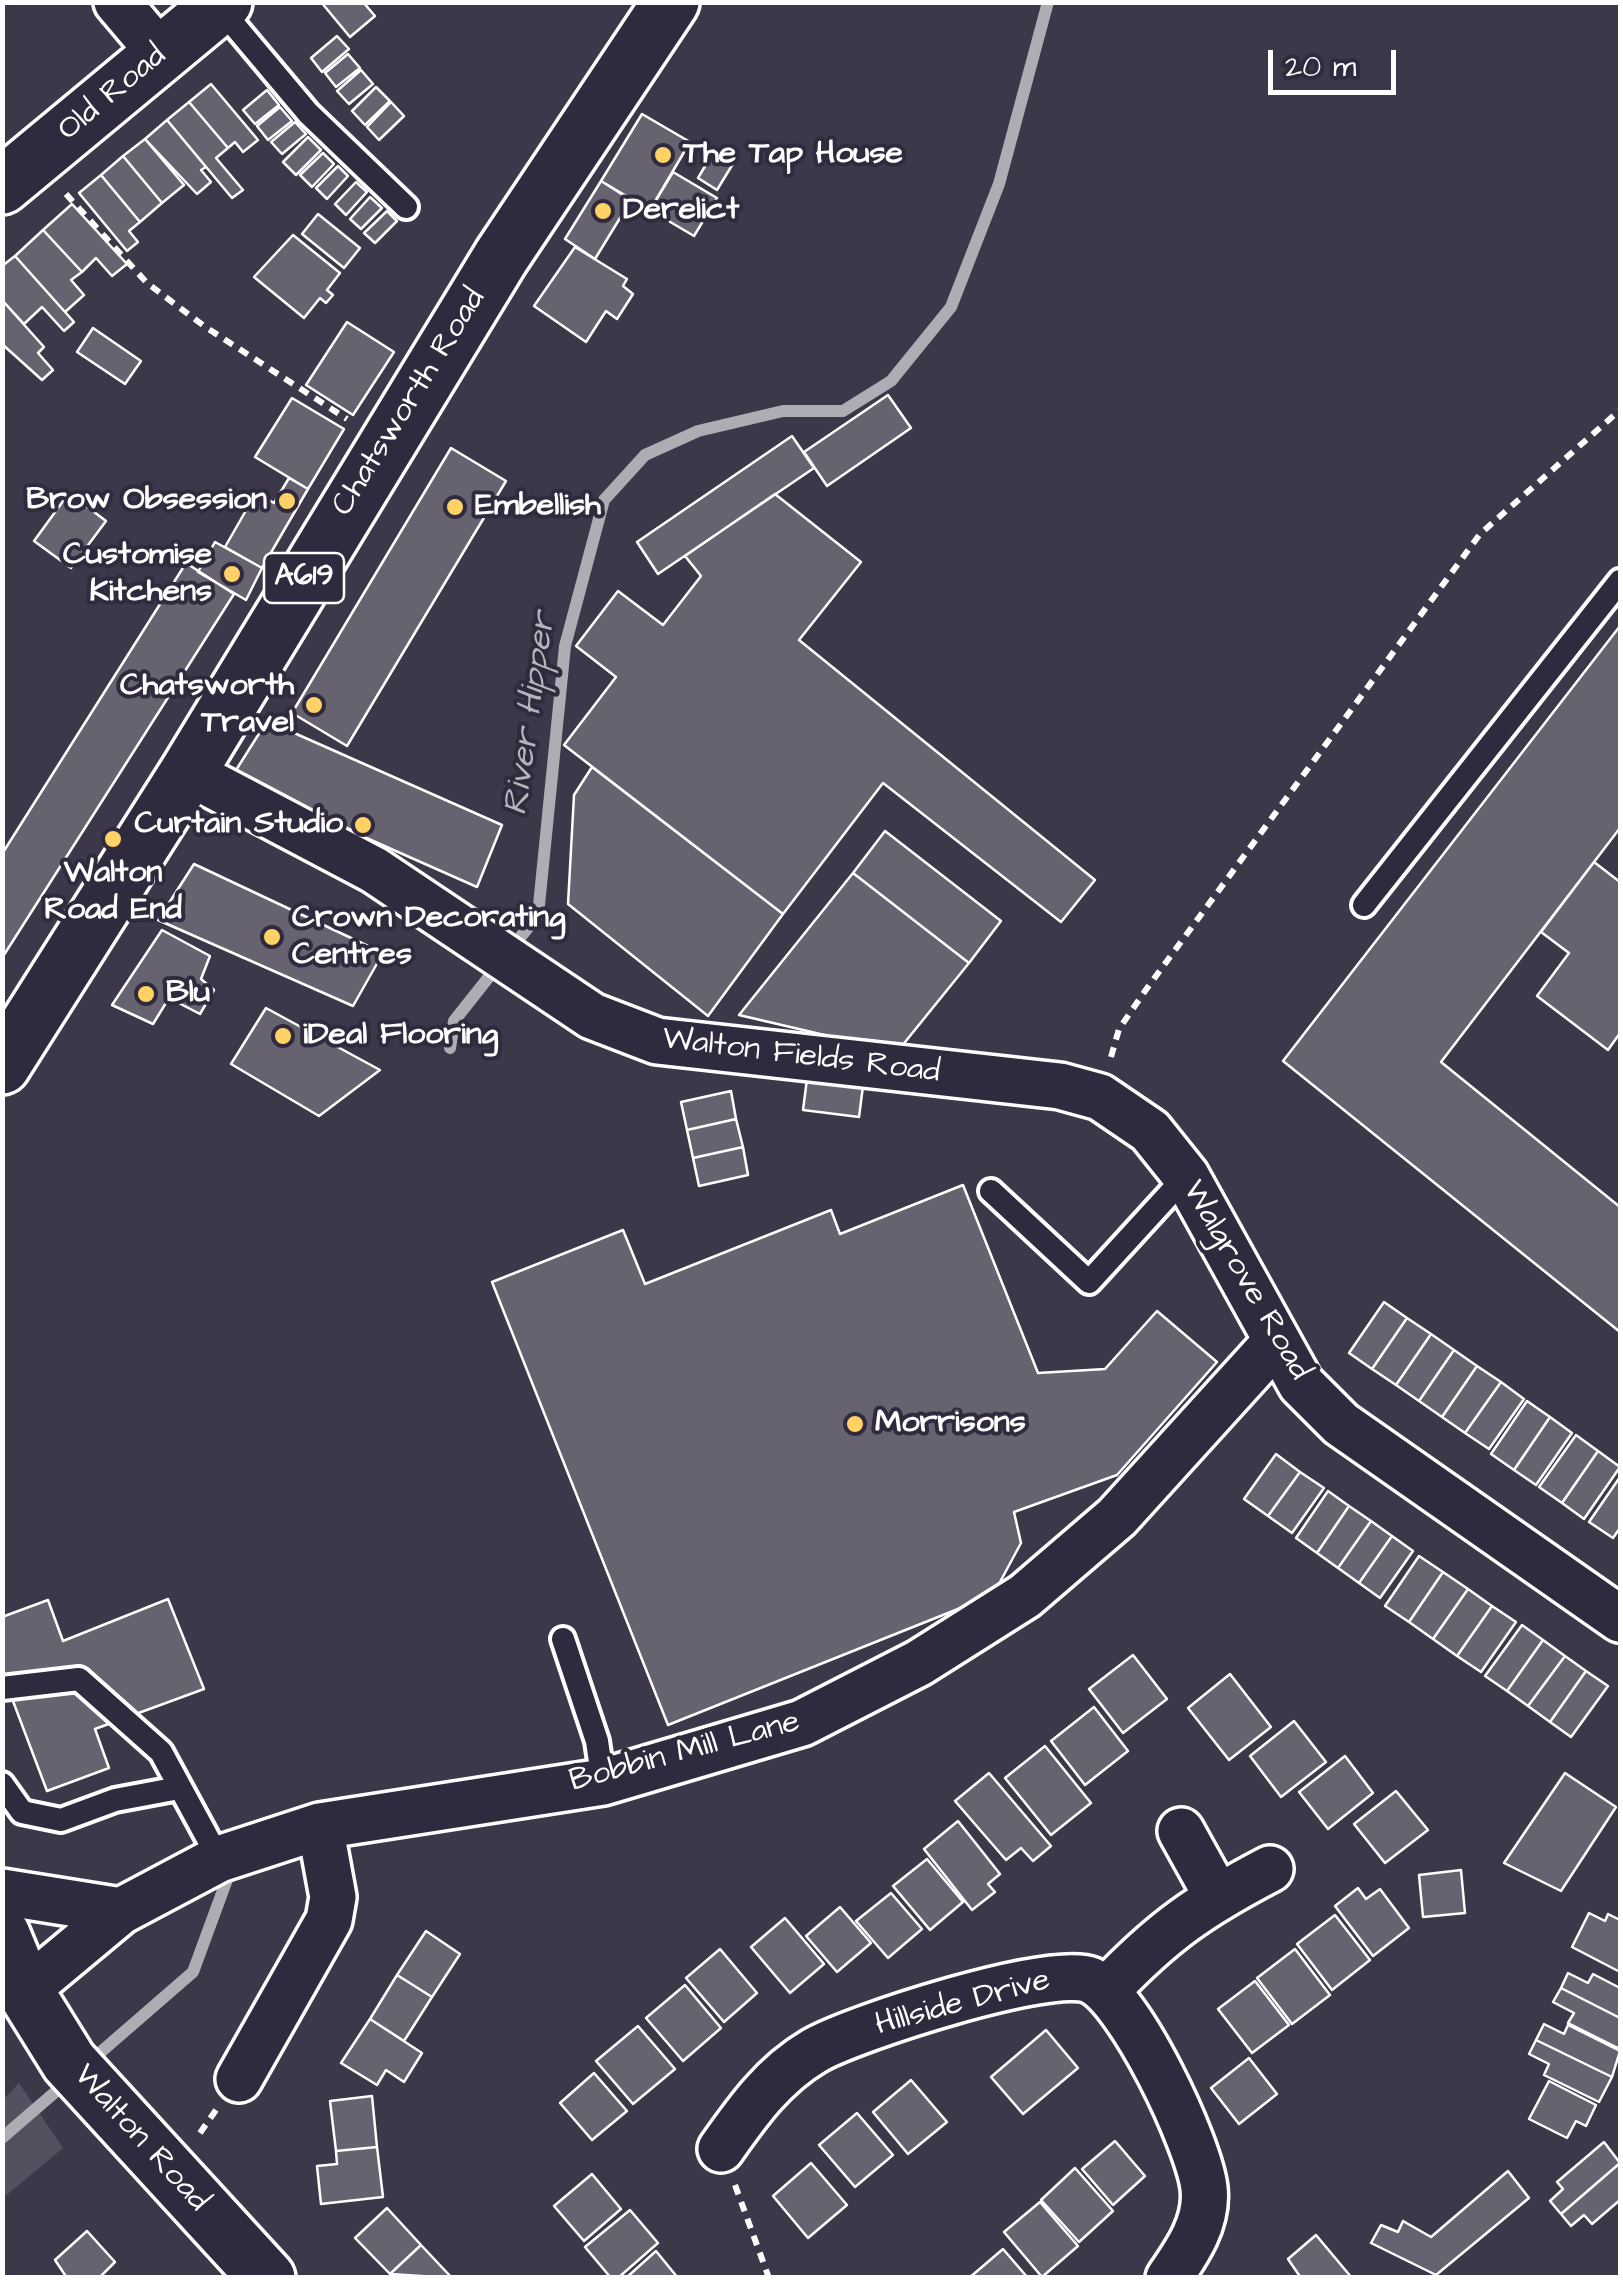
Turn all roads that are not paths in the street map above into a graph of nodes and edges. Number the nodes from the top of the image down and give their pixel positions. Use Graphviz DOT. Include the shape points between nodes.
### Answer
graph roads {
  1 [pos="117,2"];
  2 [pos="628,2"];
  3 [pos="671,2"];
  4 [pos="222,5"];
  5 [pos="161,54"];
  6 [pos="610,94"];
  7 [pos="18,173"];
  8 [pos="406,207"];
  9 [pos="1620,581"];
  10 [pos="188,772"];
  11 [pos="1364,905"];
  12 [pos="12,1036"];
  13 [pos="1007,1082"];
  14 [pos="1186,1176"];
  15 [pos="991,1191"];
  16 [pos="1275,1343"];
  17 [pos="1620,1619"];
  18 [pos="563,1639"];
  19 [pos="2,1688"];
  20 [pos="603,1782"];
  21 [pos="2,1784"];
  22 [pos="179,1788"];
  23 [pos="320,1826"];
  24 [pos="1180,1832"];
  25 [pos="219,1859"];
  26 [pos="1270,1869"];
  27 [pos="2,1892"];
  28 [pos="1218,1896"];
  29 [pos="120,1911"];
  30 [pos="2,1935"];
  31 [pos="14,1986"];
  32 [pos="1107,1990"];
  33 [pos="239,2079"];
  34 [pos="721,2149"];
  35 [pos="267,2278"];
  36 [pos="1169,2278"];
  1 -- 5 [label="street"];
  2 -- 6 [label="main road, A619"];
  3 -- 6 [label="main road, Chatsworth Road / A619"];
  4 -- 5 [label="main road, Old Road"];
  4 -- 8 [label="lane" via="308,112"];
  5 -- 7 [label="main road, Old Road"];
  6 -- 10 [label="main road, Chatsworth Road / A619" via="384,442"];
  9 -- 11 [label="lane"];
  10 -- 12 [label="main road, Chatsworth Road / A619"];
  10 -- 13 [label="street, Walton Fields Road" via="374,870 592,1016 658,1041"];
  13 -- 14 [label="street, Walgrove Road" via="1100,1097 1150,1131"];
  14 -- 15 [label="lane" via="1090,1282"];
  14 -- 16 [label="street, Walgrove Road"];
  16 -- 17 [label="street, Walgrove Road" via="1301,1384 1341,1424"];
  16 -- 20 [label="street, Bobbin Mill Lane" via="1117,1517 1025,1596 920,1663 802,1723"];
  18 -- 20 [label="lane" via="598,1741"];
  19 -- 22 [label="lane" via="79,1678 161,1752"];
  20 -- 23 [label="street, Bobbin Mill Lane"];
  21 -- 22 [label="lane" via="22,1812 61,1820 115,1800"];
  22 -- 25 [label="lane"];
  23 -- 25 [label="street, Bobbin Mill Lane"];
  23 -- 33 [label="street" via="332,1897 329,1920"];
  24 -- 28 [label="street"];
  25 -- 29 [label="street, Bobbin Mill Lane"];
  26 -- 28 [label="street"];
  27 -- 29 [label="street"];
  28 -- 32 [label="street" via="1157,1937"];
  29 -- 31 [label="street, Bobbin Mill Lane"];
  30 -- 31 [label="main road, Walton Road"];
  31 -- 35 [label="main road, Walton Road" via="70,2062"];
  32 -- 34 [label="street, Hillside Drive" via="1086,1978 1062,1976 1001,1988 814,2051 761,2092"];
  32 -- 36 [label="street" via="1139,2032 1205,2190 1196,2239"];
}
